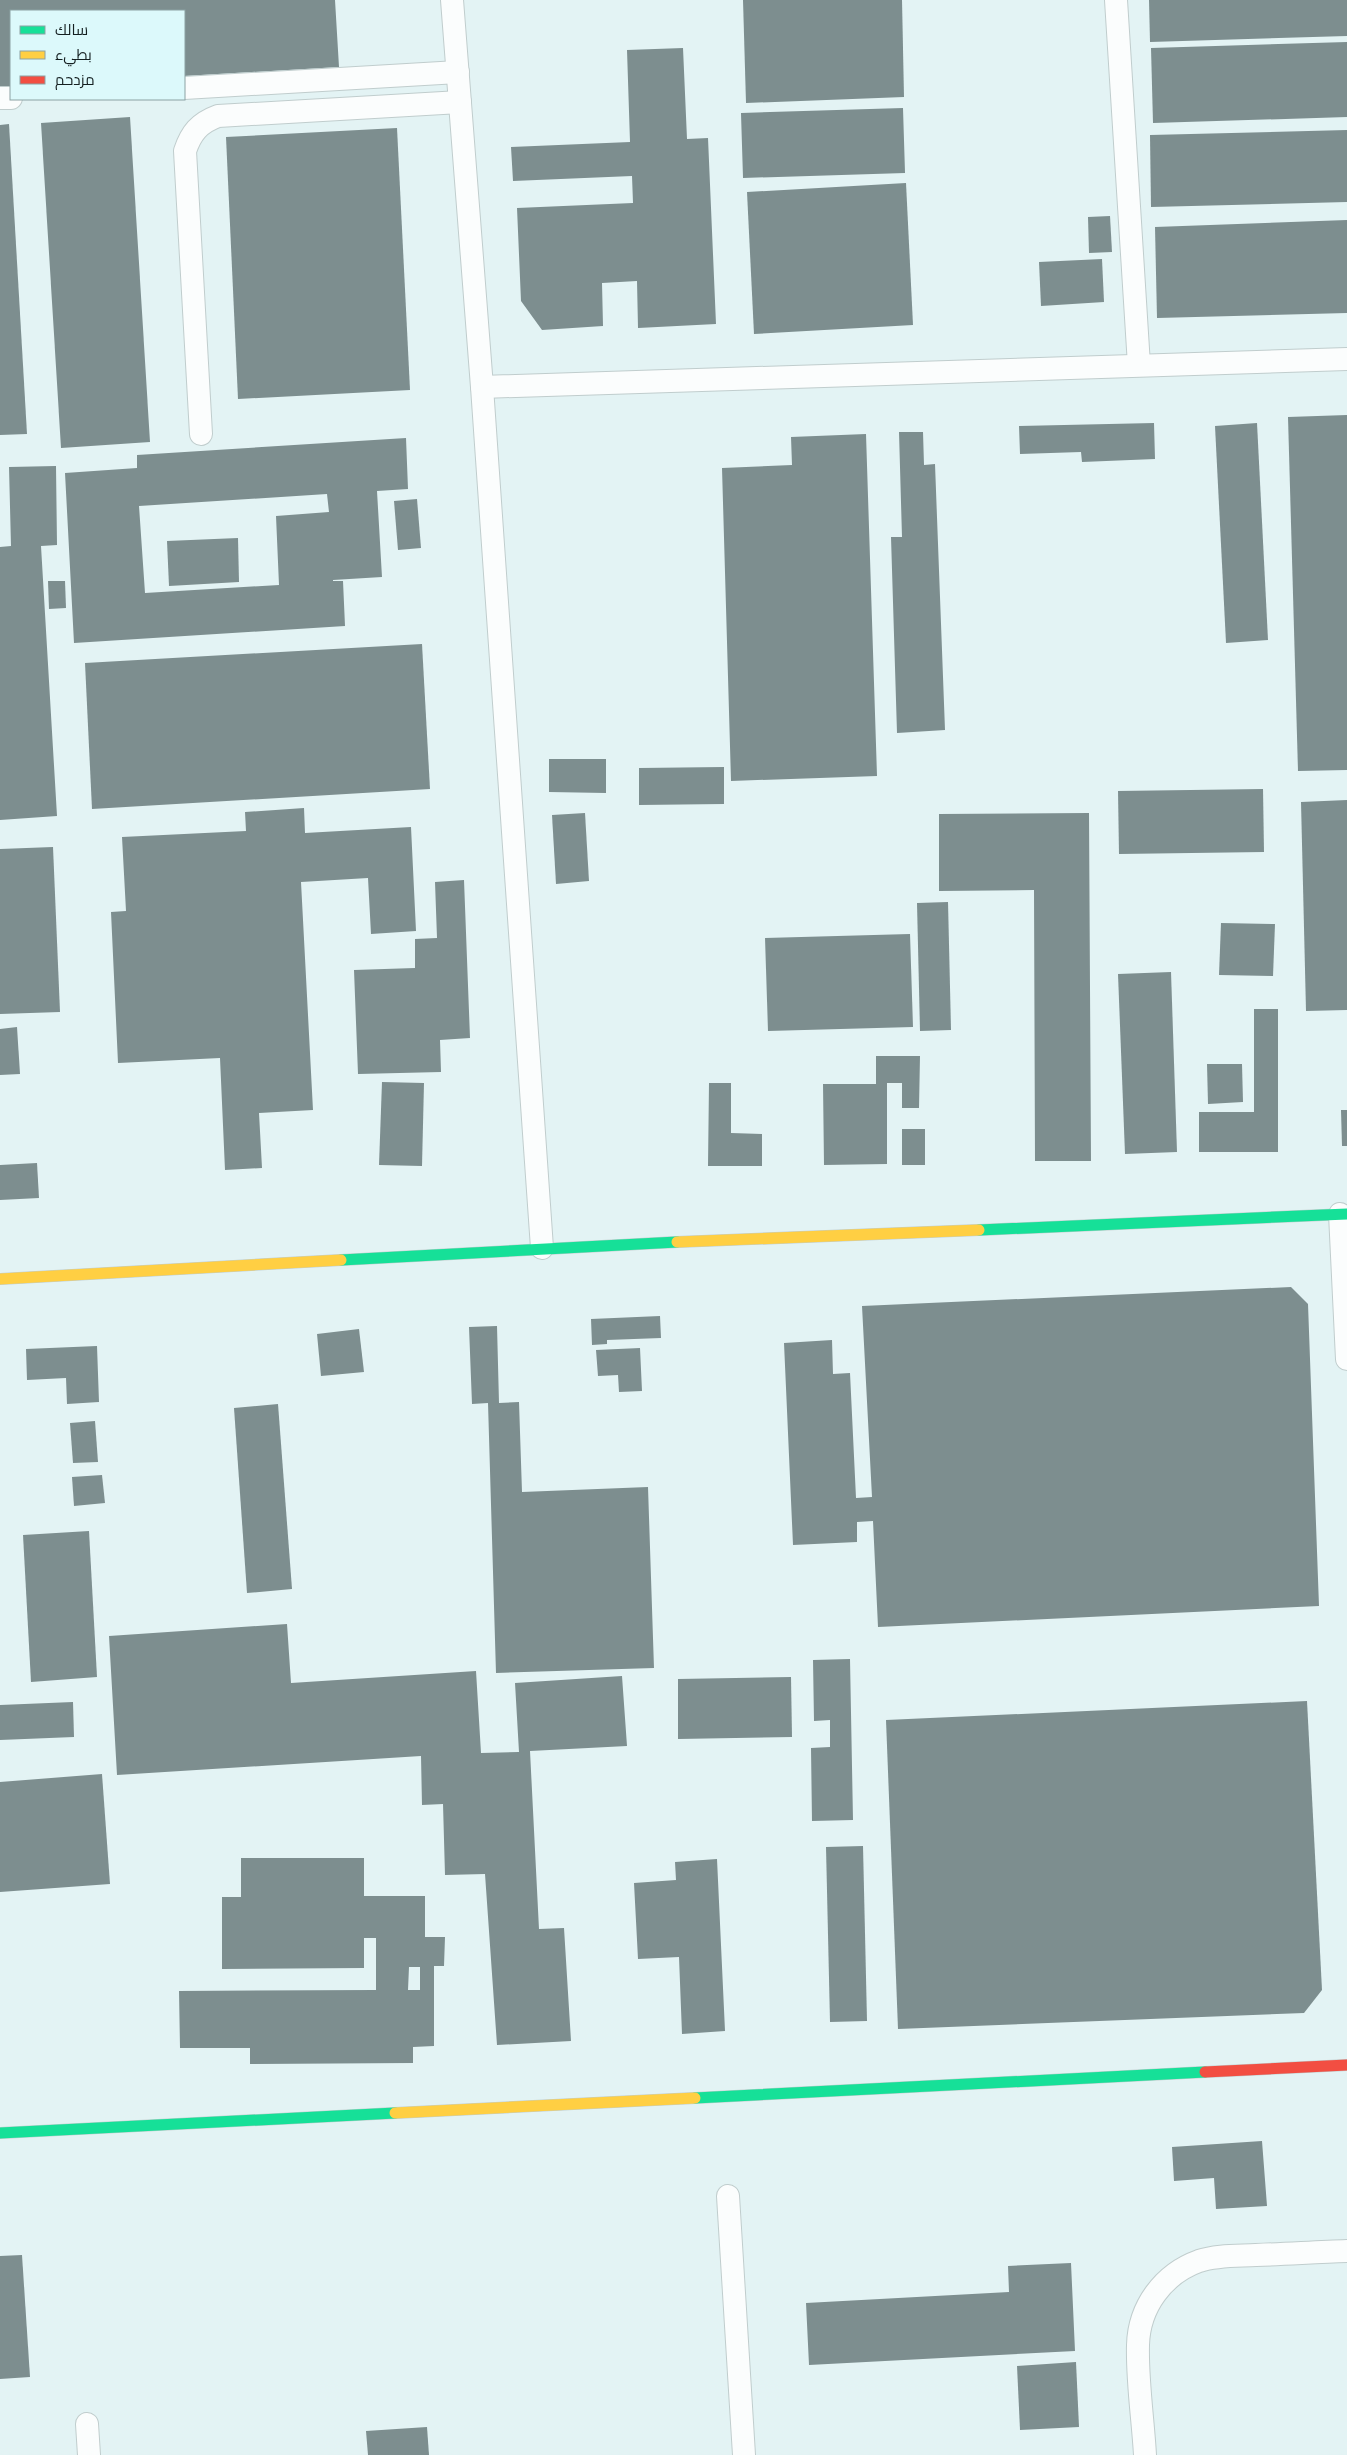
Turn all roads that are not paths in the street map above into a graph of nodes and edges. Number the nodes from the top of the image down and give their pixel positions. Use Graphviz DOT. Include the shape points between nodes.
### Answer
graph roads {
  1 [pos="452,0"];
  2 [pos="1116,0"];
  3 [pos="458,72"];
  4 [pos="185,88"];
  5 [pos="460,102"];
  6 [pos="1347,358"];
  7 [pos="1139,365"];
  8 [pos="482,387"];
  9 [pos="201,434"];
  10 [pos="1343,1214"];
  11 [pos="542,1248"];
  12 [pos="0,1278"];
  13 [pos="1347,1359"];
  14 [pos="1347,2065"];
  15 [pos="0,2133"];
  16 [pos="728,2196"];
  17 [pos="1347,2251"];
  18 [pos="87,2424"];
  19 [pos="89,2455"];
  20 [pos="744,2455"];
  21 [pos="1145,2455"];
  1 -- 3 [label="lane"];
  2 -- 7 [label="lane"];
  3 -- 4 [label="lane"];
  3 -- 5 [label="lane"];
  5 -- 8 [label="lane"];
  5 -- 9 [label="lane" via="218,116 196,129 185,151"];
  6 -- 7 [label="lane"];
  7 -- 8 [label="lane"];
  8 -- 11 [label="lane"];
  10 -- 11 [label="street"];
  10 -- 13 [label="lane"];
  11 -- 12 [label="street"];
  14 -- 15 [label="street"];
  16 -- 20 [label="lane"];
  17 -- 21 [label="lane" via="1221,2257 1199,2261 1162,2284 1149,2302 1141,2322 1138,2344"];
  18 -- 19 [label="lane"];
}
